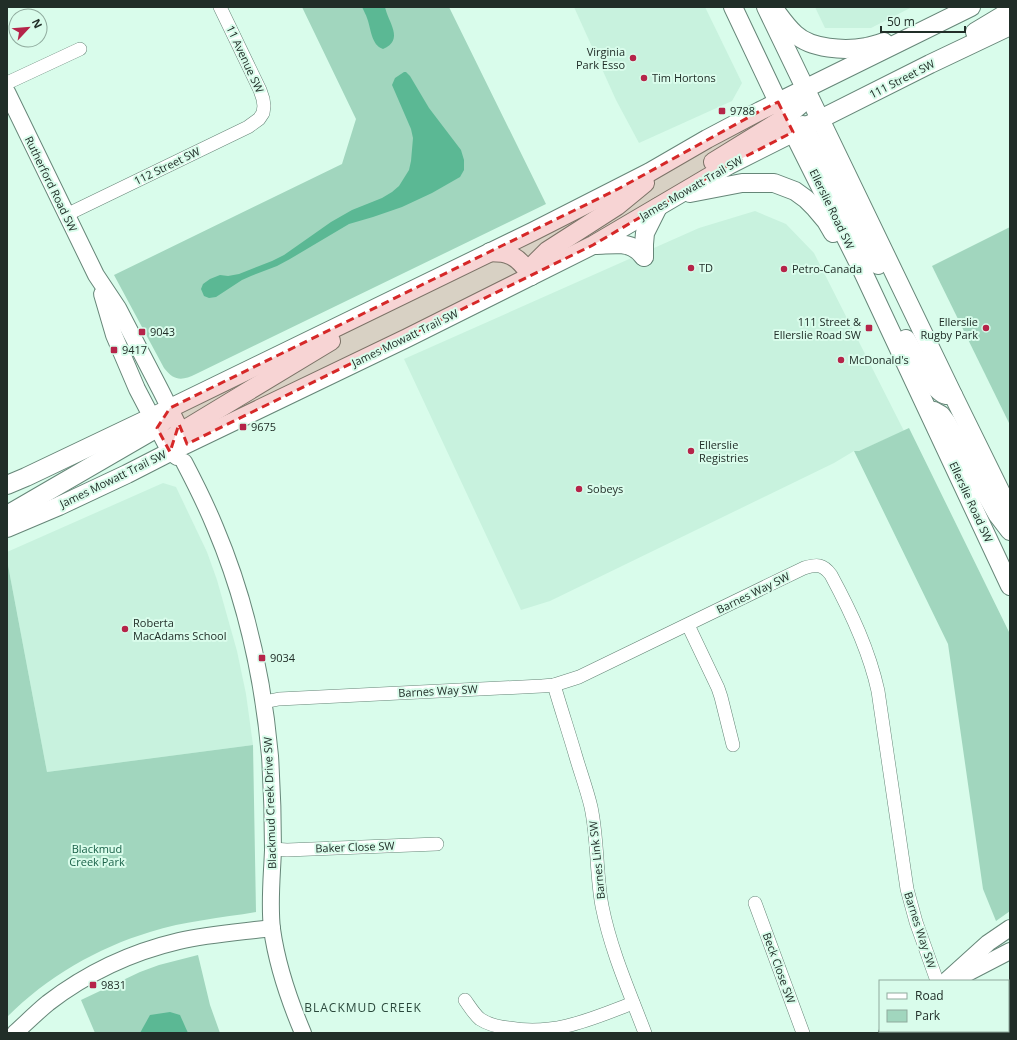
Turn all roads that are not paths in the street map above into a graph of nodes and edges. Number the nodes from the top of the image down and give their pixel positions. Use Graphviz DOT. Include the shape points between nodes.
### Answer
graph roads {
  1 [pos="220,7"];
  2 [pos="733,7"];
  3 [pos="766,7"];
  4 [pos="773,7"];
  5 [pos="971,7"];
  6 [pos="1010,11"];
  7 [pos="1010,26"];
  8 [pos="923,31"];
  9 [pos="80,48"];
  10 [pos="930,64"];
  11 [pos="7,83"];
  12 [pos="805,89"];
  13 [pos="7,92"];
  14 [pos="854,103"];
  15 [pos="263,113"];
  16 [pos="796,118"];
  17 [pos="669,161"];
  18 [pos="677,196"];
  19 [pos="658,207"];
  20 [pos="66,215"];
  21 [pos="593,246"];
  22 [pos="490,252"];
  23 [pos="862,270"];
  24 [pos="96,275"];
  25 [pos="531,276"];
  26 [pos="871,290"];
  27 [pos="368,311"];
  28 [pos="930,347"];
  29 [pos="953,395"];
  30 [pos="170,408"];
  31 [pos="927,408"];
  32 [pos="155,423"];
  33 [pos="184,438"];
  34 [pos="177,457"];
  35 [pos="7,485"];
  36 [pos="1010,511"];
  37 [pos="7,515"];
  38 [pos="7,528"];
  39 [pos="1010,530"];
  40 [pos="1010,586"];
  41 [pos="688,625"];
  42 [pos="554,685"];
  43 [pos="264,702"];
  44 [pos="733,745"];
  45 [pos="437,844"];
  46 [pos="273,849"];
  47 [pos="755,904"];
  48 [pos="272,928"];
  49 [pos="1010,928"];
  50 [pos="1010,951"];
  51 [pos="937,980"];
  52 [pos="947,980"];
  53 [pos="953,980"];
  54 [pos="465,1000"];
  55 [pos="633,1003"];
  56 [pos="15,1033"];
  57 [pos="303,1033"];
  58 [pos="645,1033"];
  59 [pos="803,1033"];
  1 -- 15 [label="street, 11 Avenue SW" via="260,90"];
  2 -- 16 [label="main road, Ellerslie Road SW"];
  3 -- 12 [label="main road, Ellerslie Road SW"];
  4 -- 8 [label="main road" via="796,35 825,48 866,47"];
  5 -- 8 [label="main road"];
  6 -- 10 [label="main road"];
  7 -- 10 [label="main road, 111 Street SW"];
  8 -- 12 [label="main road"];
  9 -- 11 [label="street"];
  10 -- 14 [label="main road, 111 Street SW"];
  12 -- 16 [label="main road, Ellerslie Road SW"];
  12 -- 16 [label="main road"];
  13 -- 20 [label="street, Rutherford Road SW"];
  14 -- 16 [label="main road, 111 Street SW"];
  14 -- 28 [label="main road" via="838,117 836,134 919,313"];
  15 -- 20 [label="street, 112 Street SW" via="248,127"];
  16 -- 17 [label="main road" via="760,111"];
  16 -- 18 [label="main road, James Mowatt Trail SW" via="729,165"];
  16 -- 23 [label="main road, Ellerslie Road SW"];
  16 -- 28 [label="main road, Ellerslie Road SW"];
  17 -- 22 [label="main road"];
  17 -- 25 [label="main road" via="617,206 547,251 534,264"];
  18 -- 19 [label="main road, James Mowatt Trail SW"];
  18 -- 23 [label="main road" via="742,183 774,183 787,188 806,199 815,208"];
  19 -- 21 [label="main road, James Mowatt Trail SW"];
  19 -- 21 [label="main road" via="645,233 644,257 637,249 629,246"];
  20 -- 24 [label="street, Rutherford Road SW"];
  21 -- 25 [label="main road, James Mowatt Trail SW"];
  22 -- 25 [label="main road" via="507,254 516,259 524,265"];
  22 -- 27 [label="main road"];
  23 -- 26 [label="main road, Ellerslie Road SW"];
  24 -- 30 [label="street, Rutherford Road SW" via="118,308"];
  24 -- 32 [label="street, Rutherford Road SW" via="114,335"];
  25 -- 33 [label="main road, James Mowatt Trail SW" via="407,338"];
  26 -- 29 [label="main road" via="888,309 937,389 946,395"];
  26 -- 31 [label="main road, Ellerslie Road SW"];
  27 -- 30 [label="main road"];
  27 -- 33 [label="main road" via="337,337"];
  28 -- 29 [label="main road, Ellerslie Road SW"];
  29 -- 36 [label="main road, Ellerslie Road SW"];
  30 -- 32 [label="main road" via="164,421"];
  30 -- 33 [label="street, Rutherford Road SW"];
  31 -- 39 [label="main road" via="941,415 947,423 997,514"];
  31 -- 40 [label="main road, Ellerslie Road SW"];
  32 -- 34 [label="street, Rutherford Road SW"];
  32 -- 35 [label="main road"];
  32 -- 37 [label="main road"];
  33 -- 34 [label="main road, James Mowatt Trail SW"];
  34 -- 38 [label="main road, James Mowatt Trail SW" via="127,474"];
  34 -- 43 [label="street, Blackmud Creek Drive SW" via="215,526 236,584 250,634"];
  41 -- 42 [label="street, Barnes Way SW" via="579,677"];
  41 -- 44 [label="street" via="718,688"];
  41 -- 51 [label="street, Barnes Way SW" via="804,568 821,566 831,575 858,631 875,678 907,889"];
  42 -- 43 [label="street, Barnes Way SW" via="279,699"];
  42 -- 55 [label="street, Barnes Link SW" via="586,786 607,926 617,962"];
  43 -- 46 [label="street, Blackmud Creek Drive SW" via="271,779"];
  45 -- 46 [label="street, Baker Close SW"];
  46 -- 48 [label="street, Blackmud Creek Drive SW"];
  47 -- 59 [label="street, Beck Close SW"];
  48 -- 56 [label="street" via="180,941 127,957 65,991"];
  48 -- 57 [label="street, Blackmud Creek Drive SW" via="286,987"];
  49 -- 52 [label="street" via="988,943"];
  50 -- 53 [label="street"];
  54 -- 55 [label="street" via="482,1020 500,1027 528,1030 555,1029 572,1025"];
  55 -- 58 [label="street, Barnes Link SW"];
}
